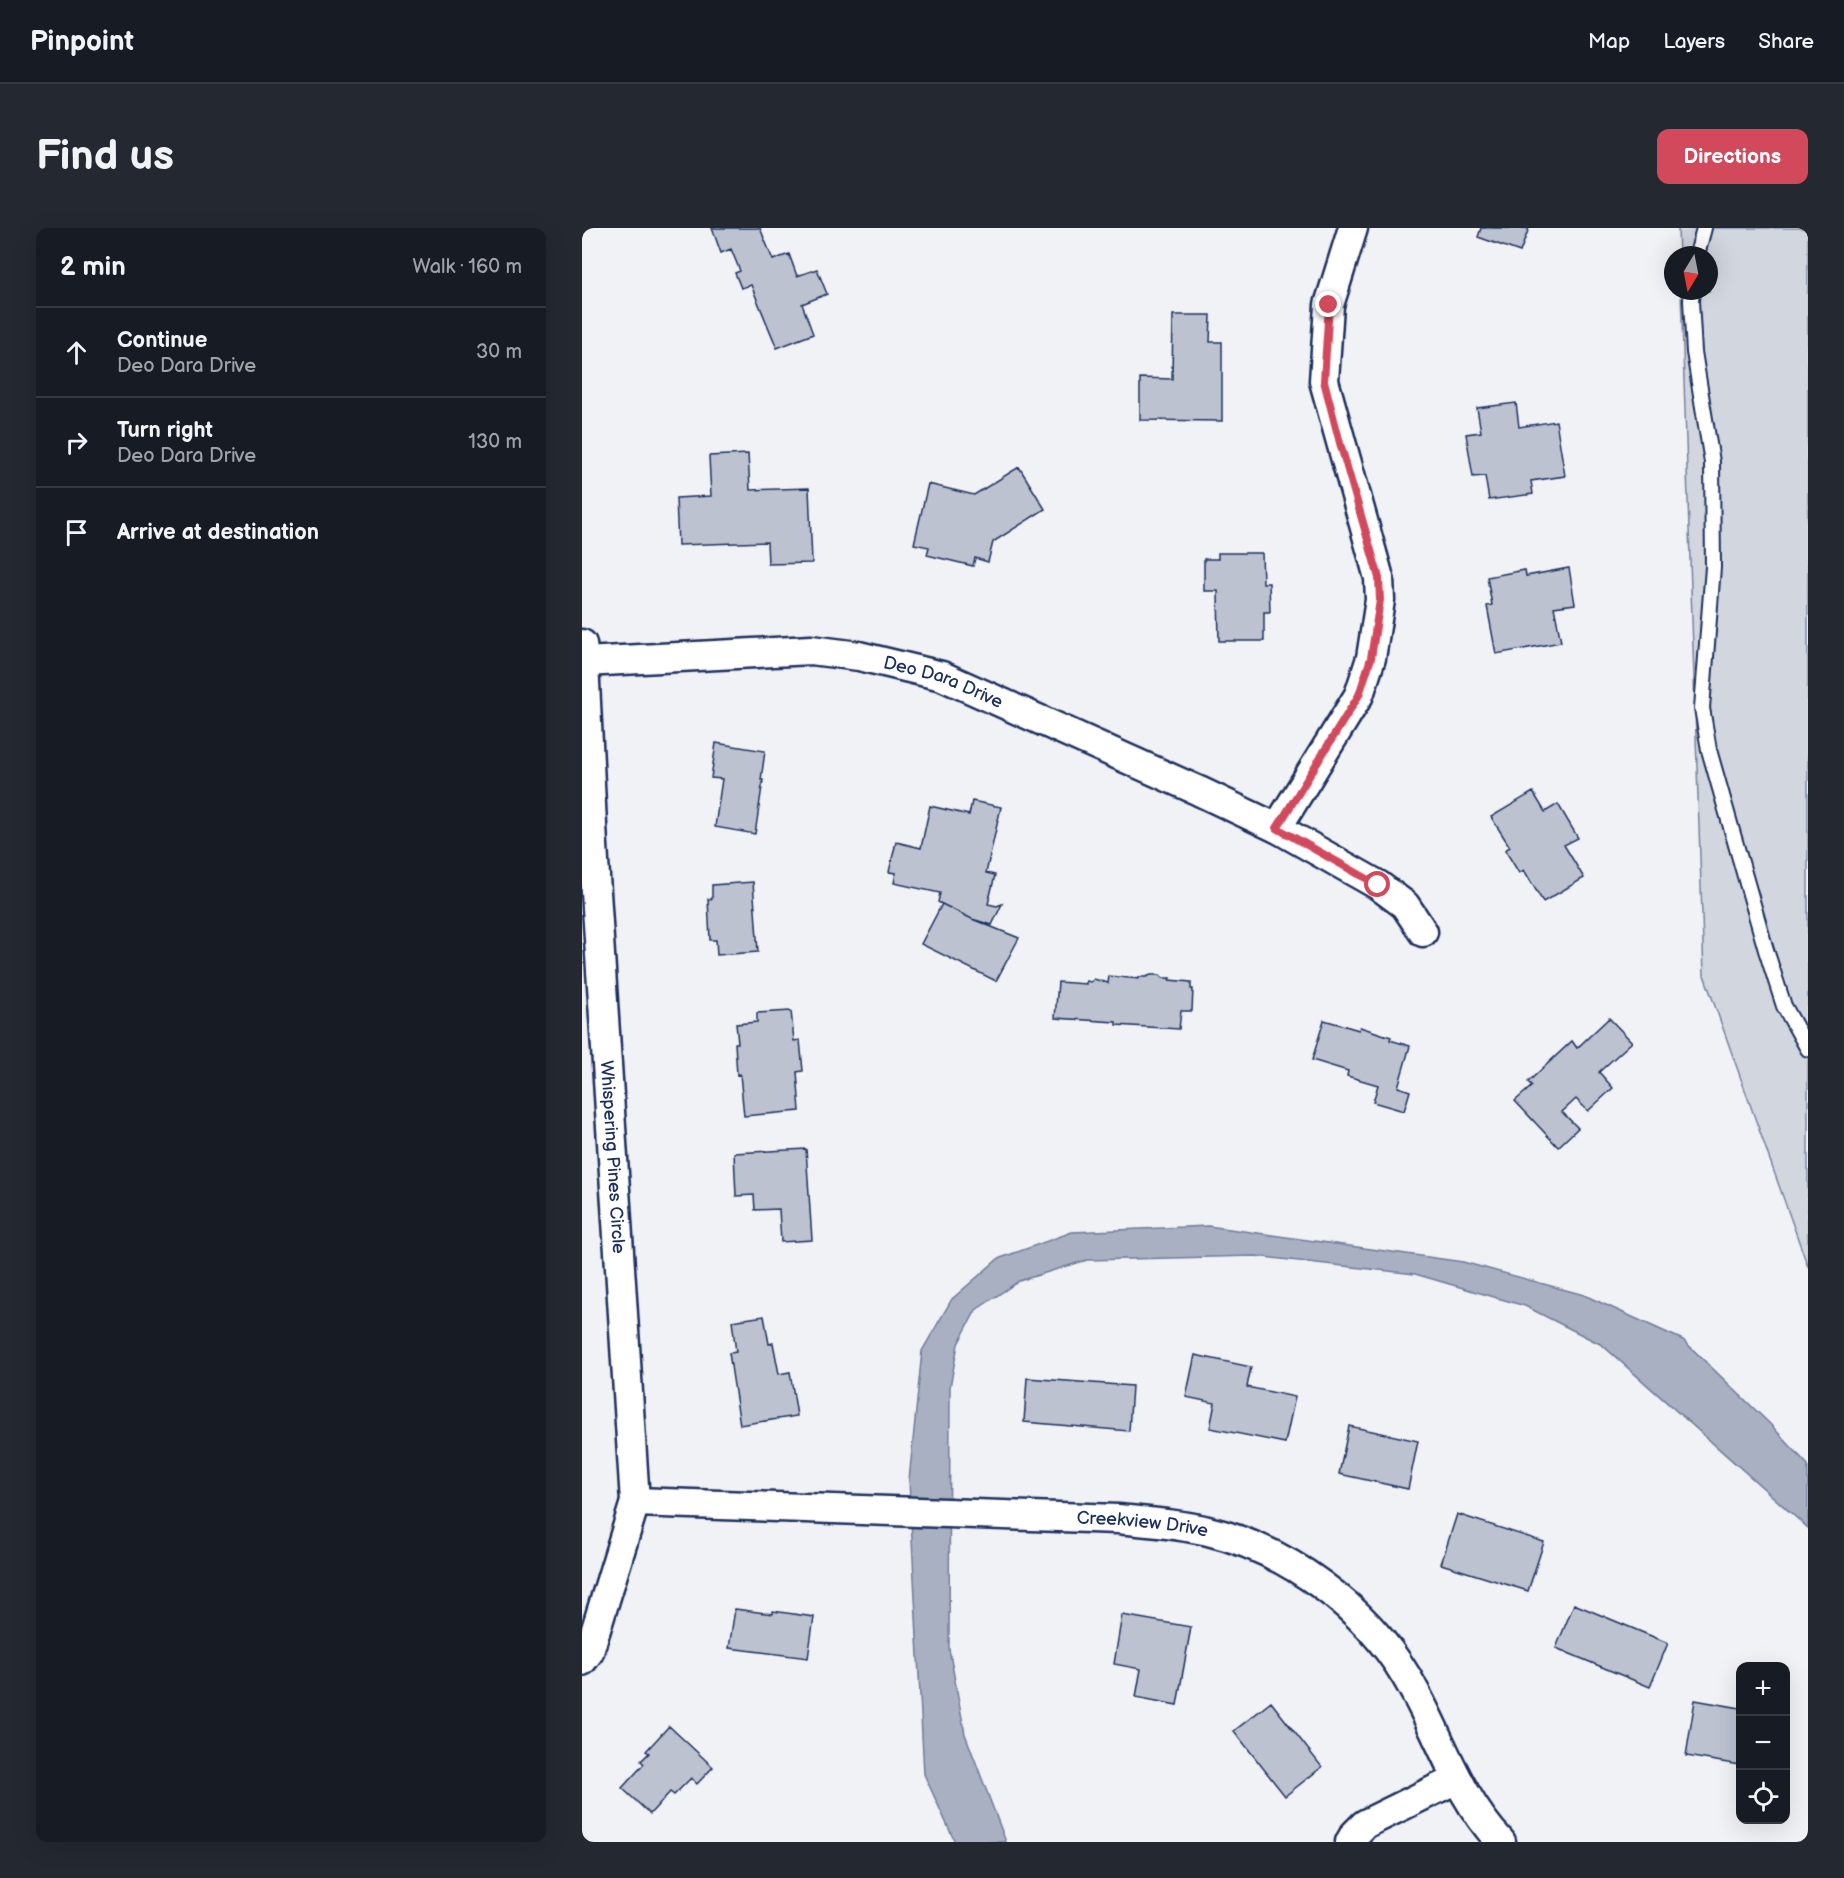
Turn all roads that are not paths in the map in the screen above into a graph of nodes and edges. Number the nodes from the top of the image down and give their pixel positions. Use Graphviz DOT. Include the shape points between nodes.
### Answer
graph roads {
  1 [pos="1353,228"];
  2 [pos="1704,228"];
  3 [pos="1699,246"];
  4 [pos="1691,300"];
  5 [pos="583,653"];
  6 [pos="1277,828"];
  7 [pos="587,845"];
  8 [pos="1423,932"];
  9 [pos="1808,1049"];
  10 [pos="635,1502"];
  11 [pos="582,1661"];
  12 [pos="1457,1779"];
  13 [pos="1350,1842"];
  14 [pos="1501,1842"];
  1 -- 6 [label="street" via="1329,305 1324,381 1379,578 1380,600 1371,658 1359,695"];
  2 -- 3 [label="lane"];
  4 -- 9 [label="lane" via="1694,352 1712,462 1713,567 1702,708 1709,750 1766,950 1784,1006"];
  5 -- 6 [label="street, Deo Dara Drive" via="811,650 859,656 932,673"];
  5 -- 7 [label="street, Whispering Pines Circle"];
  6 -- 8 [label="street, Deo Dara Drive" via="1378,885 1405,905"];
  7 -- 10 [label="street, Whispering Pines Circle"];
  10 -- 11 [label="street, Whispering Pines Circle" via="589,1652"];
  10 -- 12 [label="street, Creekview Drive" via="1118,1520 1207,1530 1234,1538 1322,1585 1367,1623 1406,1676"];
  12 -- 13 [label="street" via="1365,1824"];
  12 -- 14 [label="street, Creekview Drive"];
}
